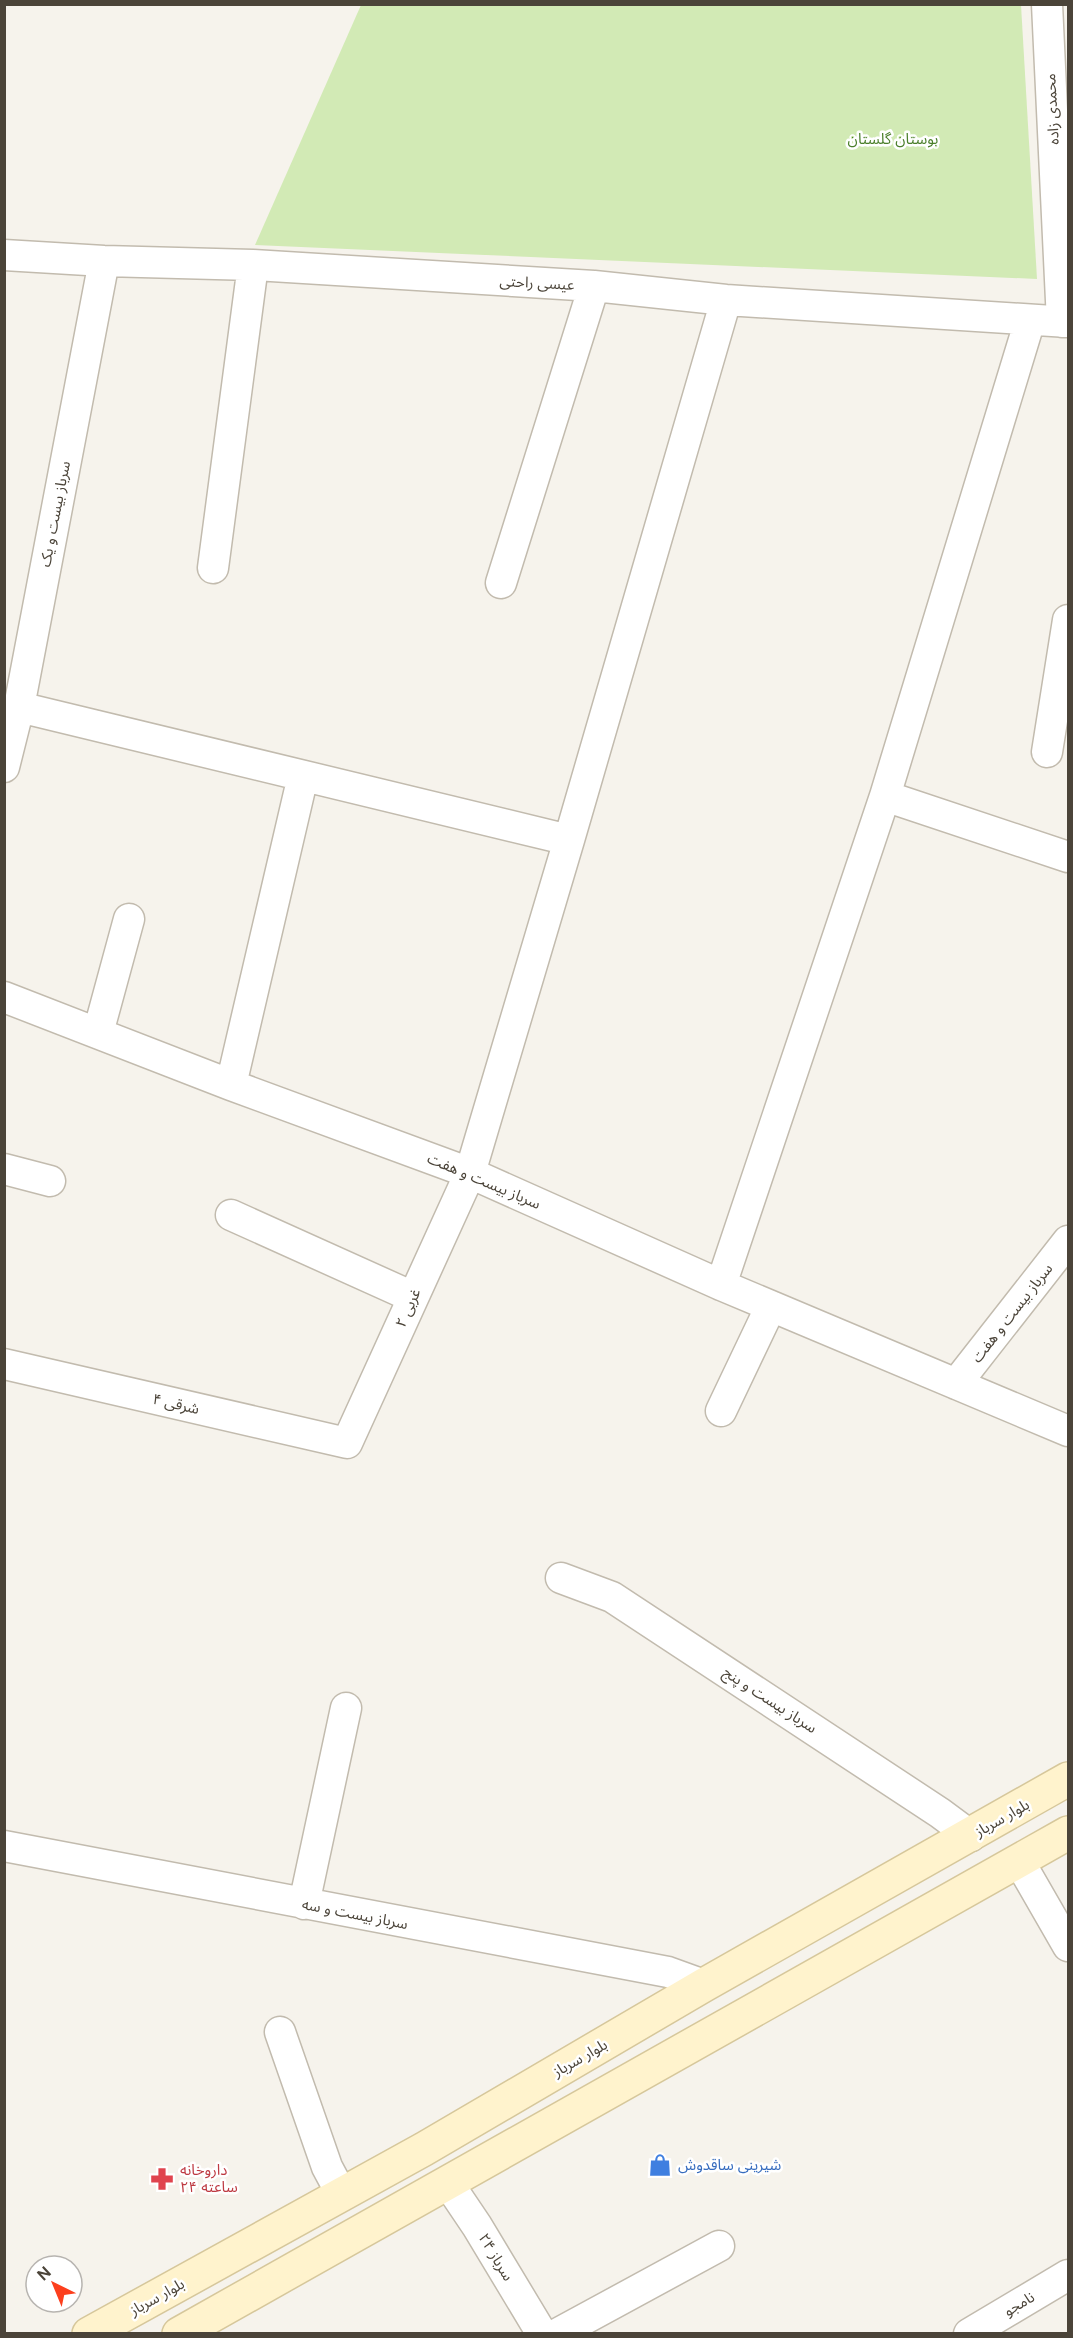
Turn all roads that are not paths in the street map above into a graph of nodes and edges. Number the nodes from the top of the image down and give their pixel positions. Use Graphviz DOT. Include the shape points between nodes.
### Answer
graph roads {
  1 [pos="1047,4"];
  2 [pos="4,255"];
  3 [pos="104,261"];
  4 [pos="253,265"];
  5 [pos="594,286"];
  6 [pos="726,300"];
  7 [pos="1030,320"];
  8 [pos="1065,322"];
  9 [pos="213,568"];
  10 [pos="501,583"];
  11 [pos="1068,620"];
  12 [pos="18,707"];
  13 [pos="1047,752"];
  14 [pos="4,767"];
  15 [pos="303,776"];
  16 [pos="885,796"];
  17 [pos="570,840"];
  18 [pos="1068,857"];
  19 [pos="129,919"];
  20 [pos="4,997"];
  21 [pos="98,1033"];
  22 [pos="231,1085"];
  23 [pos="4,1169"];
  24 [pos="470,1173"];
  25 [pos="50,1181"];
  26 [pos="231,1215"];
  27 [pos="1068,1241"];
  28 [pos="721,1285"];
  29 [pos="412,1297"];
  30 [pos="771,1306"];
  31 [pos="4,1364"];
  32 [pos="956,1384"];
  33 [pos="721,1411"];
  34 [pos="1068,1431"];
  35 [pos="347,1443"];
  36 [pos="561,1578"];
  37 [pos="346,1708"];
  38 [pos="1068,1779"];
  39 [pos="1068,1833"];
  40 [pos="971,1836"];
  41 [pos="4,1846"];
  42 [pos="1019,1861"];
  43 [pos="304,1904"];
  44 [pos="1068,1946"];
  45 [pos="704,1985"];
  46 [pos="280,2032"];
  47 [pos="448,2183"];
  48 [pos="342,2195"];
  49 [pos="718,2246"];
  50 [pos="1068,2275"];
  51 [pos="89,2334"];
  52 [pos="179,2334"];
  53 [pos="542,2334"];
  54 [pos="557,2334"];
  55 [pos="969,2334"];
  1 -- 8 [label="street, محمدی زاده"];
  2 -- 3 [label="street, عیسی راحتی"];
  3 -- 4 [label="street, عیسی راحتی"];
  3 -- 12 [label="street, سرباز بیست و یک"];
  4 -- 5 [label="street, عیسی راحتی"];
  4 -- 9 [label="street"];
  5 -- 6 [label="street, عیسی راحتی"];
  5 -- 10 [label="street"];
  6 -- 7 [label="street, عیسی راحتی"];
  6 -- 17 [label="street, غربی ۲"];
  7 -- 8 [label="street, عیسی راحتی"];
  7 -- 16 [label="street"];
  11 -- 13 [label="street"];
  12 -- 14 [label="street, سرباز بیست و یک"];
  12 -- 15 [label="street"];
  15 -- 17 [label="street"];
  15 -- 22 [label="street"];
  16 -- 18 [label="street"];
  16 -- 28 [label="street"];
  17 -- 24 [label="street, غربی ۲"];
  19 -- 21 [label="street"];
  20 -- 21 [label="street, سرباز بیست و هفت"];
  21 -- 22 [label="street, سرباز بیست و هفت"];
  22 -- 24 [label="street, سرباز بیست و هفت"];
  23 -- 25 [label="street"];
  24 -- 28 [label="street, سرباز بیست و هفت"];
  24 -- 29 [label="street, غربی ۲"];
  26 -- 29 [label="street"];
  27 -- 32 [label="street, سرباز بیست و هفت"];
  28 -- 30 [label="street, سرباز بیست و هفت"];
  29 -- 35 [label="street, غربی ۲"];
  30 -- 32 [label="street, سرباز بیست و هفت"];
  30 -- 33 [label="street"];
  31 -- 35 [label="street, شرقی ۴"];
  32 -- 34 [label="street, سرباز بیست و هفت"];
  36 -- 40 [label="street, سرباز بیست و پنج" via="612,1597"];
  37 -- 43 [label="street"];
  38 -- 40 [label="main road, بلوار سرباز"];
  39 -- 42 [label="main road"];
  40 -- 45 [label="main road, بلوار سرباز"];
  41 -- 43 [label="street, سرباز بیست و سه"];
  42 -- 44 [label="street"];
  42 -- 47 [label="main road"];
  43 -- 45 [label="street, سرباز بیست و سه" via="668,1972"];
  45 -- 48 [label="main road, بلوار سرباز"];
  46 -- 48 [label="street" via="327,2168"];
  47 -- 52 [label="main road"];
  47 -- 53 [label="street, سرباز ۲۴"];
  48 -- 51 [label="main road, بلوار سرباز"];
  49 -- 54 [label="street"];
  50 -- 55 [label="street, نامجو"];
}
